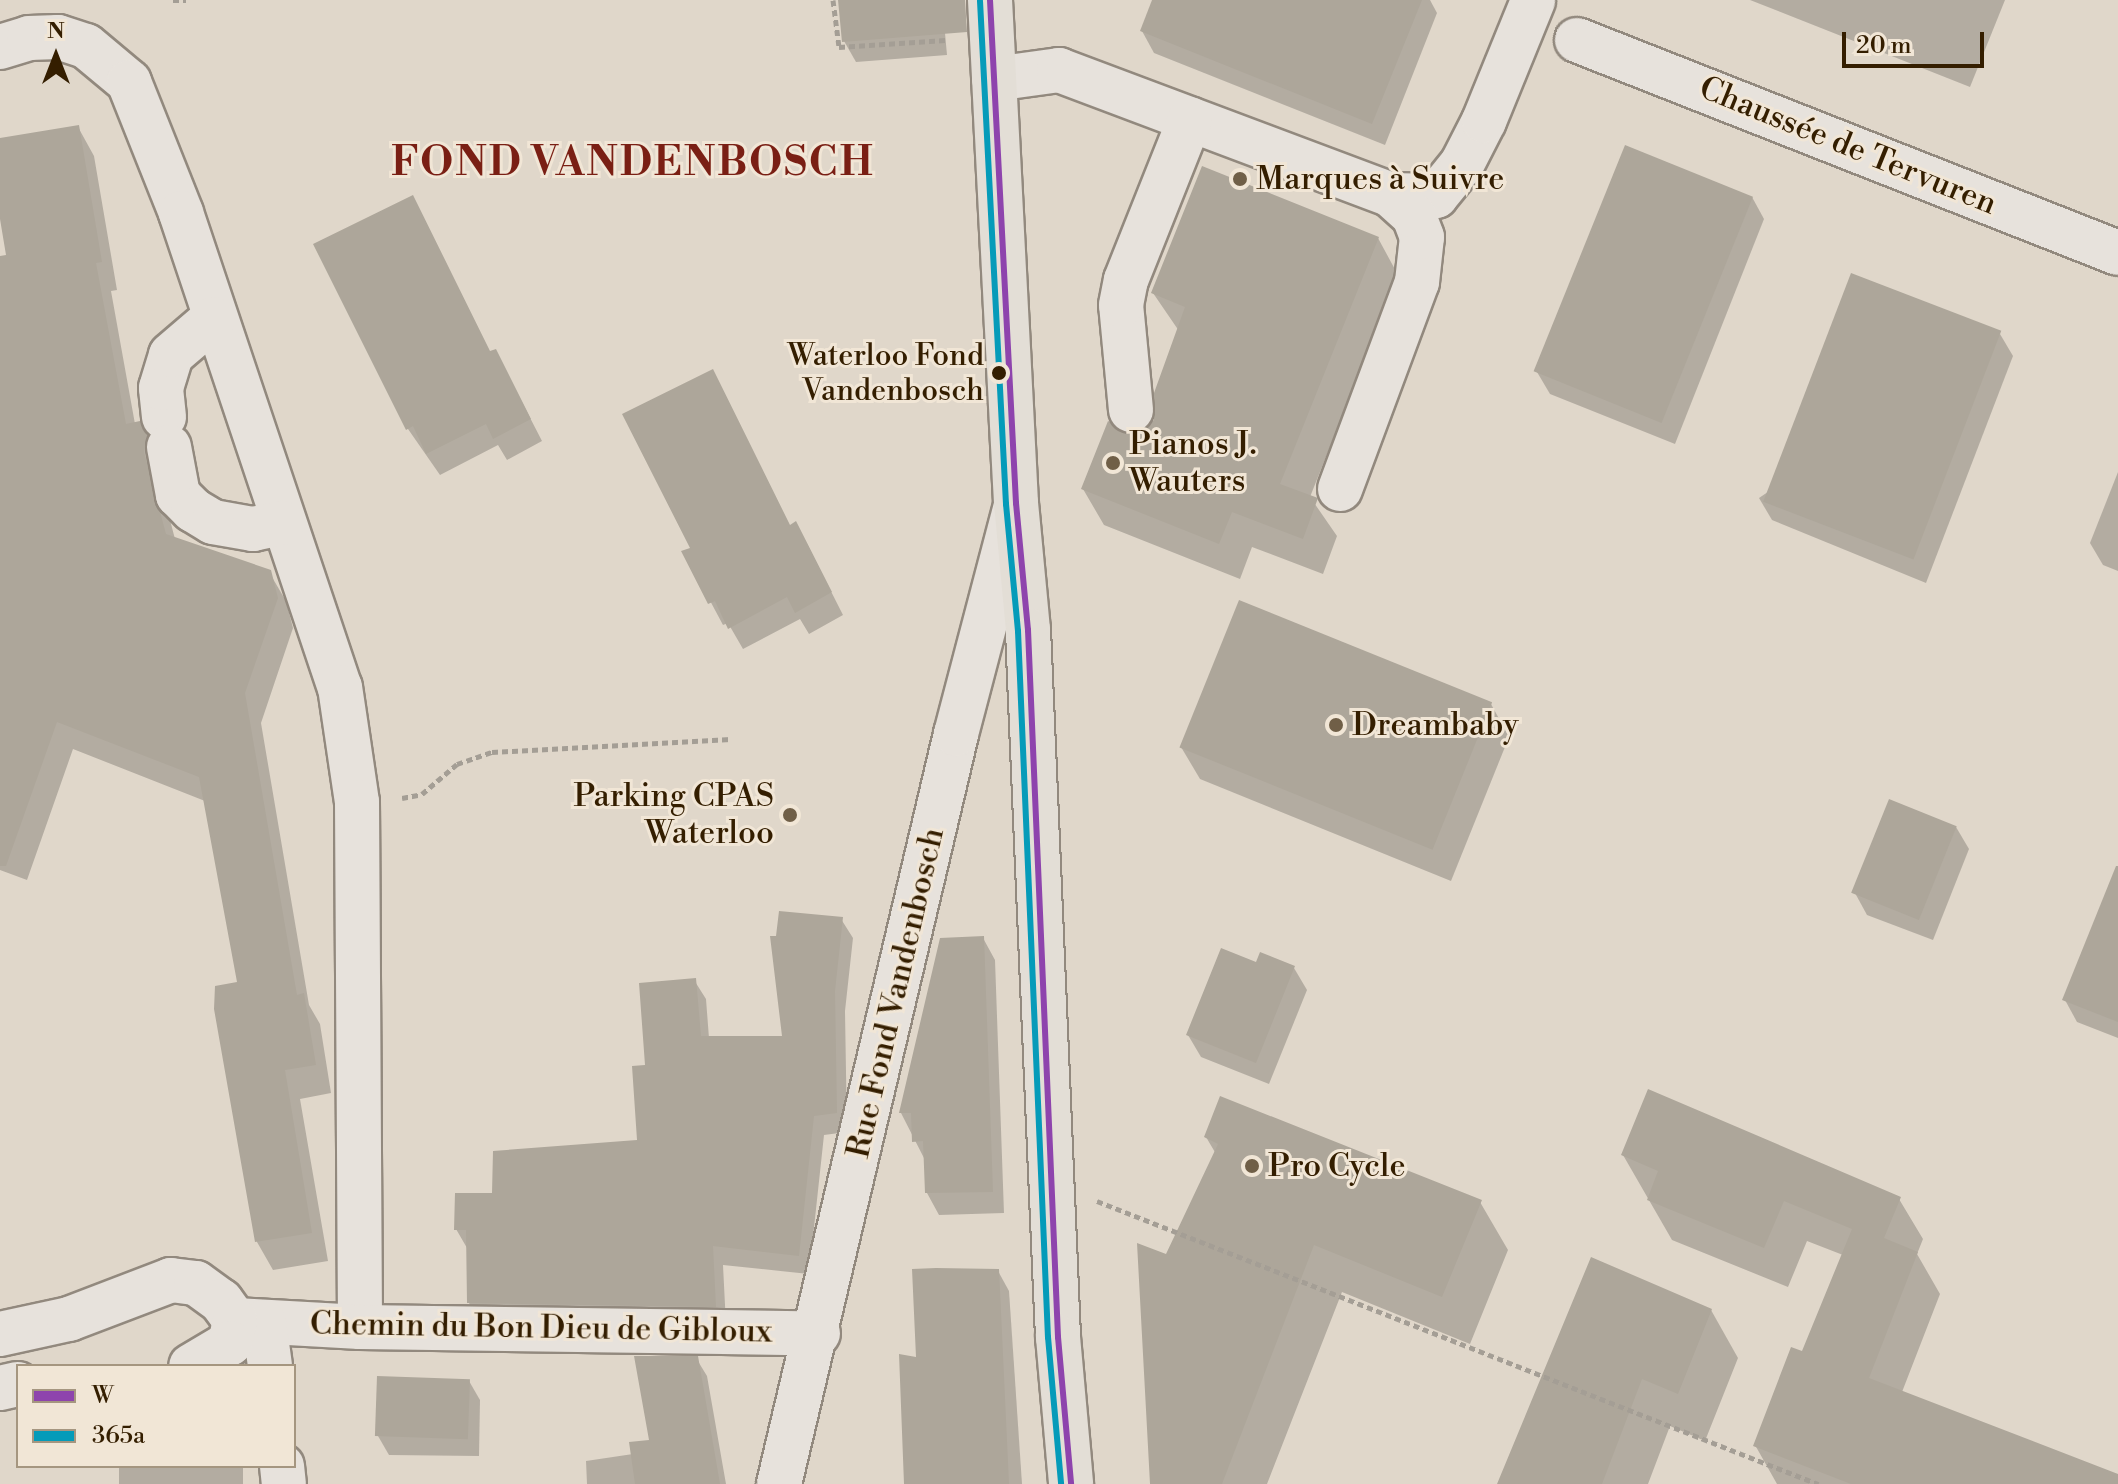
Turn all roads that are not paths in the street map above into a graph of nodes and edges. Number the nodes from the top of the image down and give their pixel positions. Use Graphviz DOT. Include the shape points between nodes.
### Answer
graph roads {
  1 [pos="1533,1"];
  2 [pos="991,18"];
  3 [pos="1577,40"];
  4 [pos="0,47"];
  5 [pos="994,79"];
  6 [pos="1190,119"];
  7 [pos="1391,195"];
  8 [pos="2118,253"];
  9 [pos="213,319"];
  10 [pos="1131,410"];
  11 [pos="1340,489"];
  12 [pos="1016,503"];
  13 [pos="282,523"];
  14 [pos="250,1321"];
  15 [pos="360,1327"];
  16 [pos="818,1333"];
  17 [pos="0,1334"];
  18 [pos="194,1364"];
  19 [pos="269,1364"];
  20 [pos="779,1484"];
  21 [pos="1071,1484"];
  1 -- 7 [label="street" via="1462,164 1436,196"];
  2 -- 5 [label="main road"];
  3 -- 8 [label="street, Chaussée de Tervuren"];
  4 -- 9 [label="street" via="58,37 86,46 129,82 181,213"];
  5 -- 6 [label="street" via="1059,70"];
  5 -- 12 [label="main road"];
  6 -- 7 [label="street"];
  6 -- 10 [label="street" via="1126,280 1121,305"];
  7 -- 11 [label="street" via="1414,216 1422,237 1417,282"];
  9 -- 13 [label="street"];
  9 -- 13 [label="street" via="171,355 161,388 178,495 213,522 253,529"];
  12 -- 16 [label="street, Rue Fond Vandenbosch" via="956,734"];
  12 -- 21 [label="main road" via="1028,630 1051,1183"];
  13 -- 15 [label="street" via="340,687 357,802"];
  14 -- 15 [label="street, Chemin du Bon Dieu de Gibloux"];
  14 -- 17 [label="street" via="196,1283 171,1280 69,1319"];
  14 -- 18 [label="street" via="230,1343"];
  14 -- 19 [label="street, Chemin du Bon Dieu de Gibloux"];
  15 -- 16 [label="street, Chemin du Bon Dieu de Gibloux"];
  16 -- 20 [label="street, Rue Fond Vandenbosch"];
}
